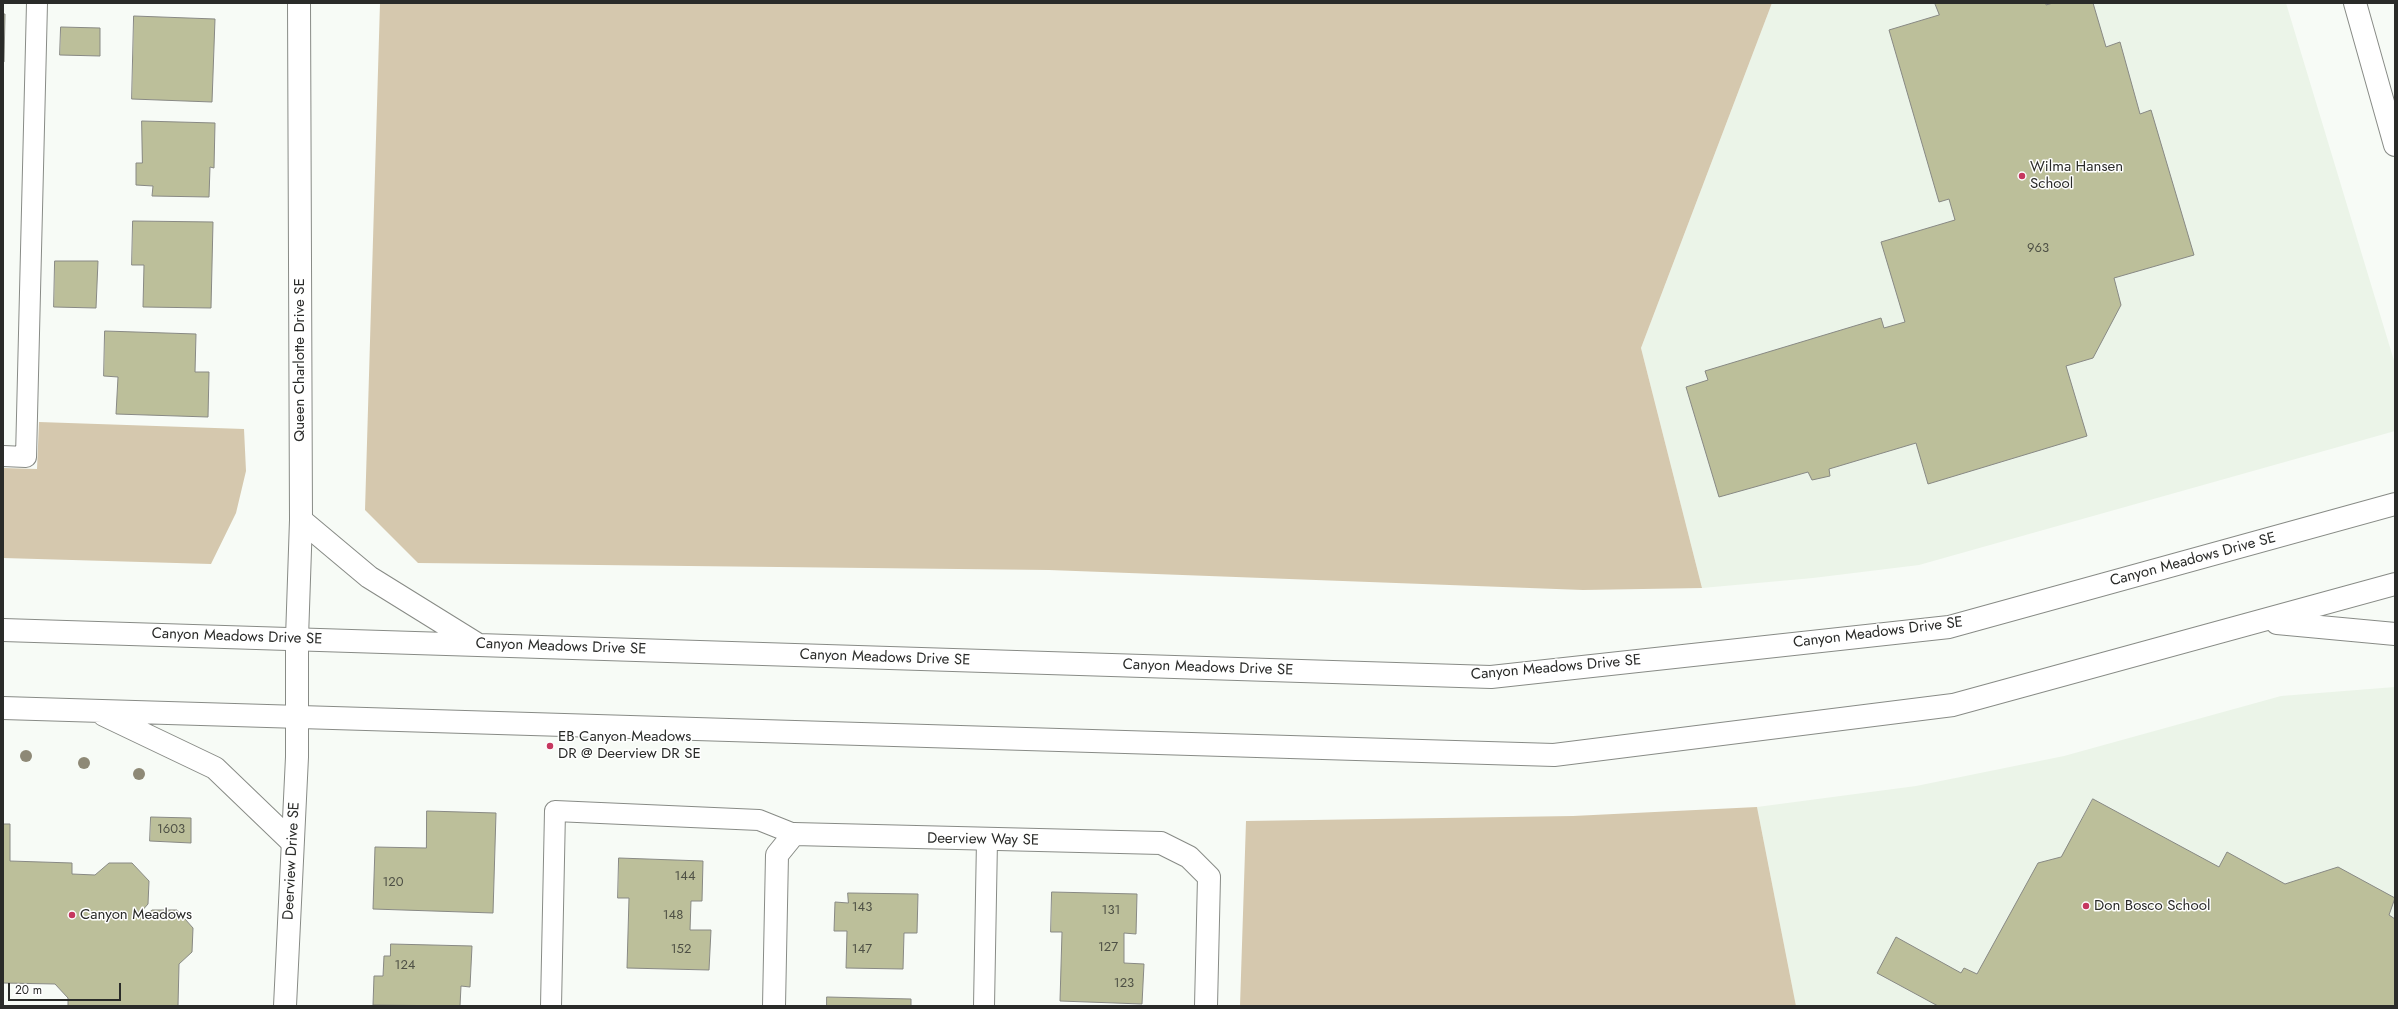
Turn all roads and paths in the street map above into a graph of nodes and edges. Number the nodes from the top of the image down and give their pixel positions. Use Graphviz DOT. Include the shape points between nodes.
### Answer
graph roads {
  1 [pos="37,3"];
  2 [pos="299,3"];
  3 [pos="2355,3"];
  4 [pos="2395,145"];
  5 [pos="3,456"];
  6 [pos="2395,504"];
  7 [pos="301,520"];
  8 [pos="2395,584"];
  9 [pos="2264,621"];
  10 [pos="3,630"];
  11 [pos="2395,634"];
  12 [pos="297,638"];
  13 [pos="478,645"];
  14 [pos="3,708"];
  15 [pos="97,712"];
  16 [pos="298,716"];
  17 [pos="794,834"];
  18 [pos="987,840"];
  19 [pos="292,842"];
  20 [pos="285,1006"];
  21 [pos="551,1006"];
  22 [pos="774,1006"];
  23 [pos="984,1006"];
  24 [pos="1206,1006"];
  1 -- 5 [label="lane" via="26,457"];
  2 -- 7 [label="street, Queen Charlotte Drive SE"];
  3 -- 4 [label="street"];
  6 -- 13 [label="street, Canyon Meadows Drive SE" via="1950,627 1491,677"];
  7 -- 12 [label="street, Queen Charlotte Drive SE"];
  7 -- 13 [label="street" via="369,576"];
  8 -- 9 [label="street"];
  9 -- 11 [label="street"];
  9 -- 16 [label="street" via="1953,704 1554,755"];
  10 -- 12 [label="street, Canyon Meadows Drive SE"];
  12 -- 13 [label="street, Canyon Meadows Drive SE"];
  12 -- 16 [label="street, Queen Charlotte Drive SE"];
  14 -- 15 [label="street"];
  15 -- 16 [label="street"];
  15 -- 19 [label="street" via="215,768"];
  16 -- 19 [label="street, Deerview Drive SE"];
  17 -- 18 [label="street, Deerview Way SE"];
  17 -- 21 [label="lane" via="759,820 555,811"];
  17 -- 22 [label="street" via="777,855"];
  18 -- 23 [label="lane"];
  18 -- 24 [label="street, Deerview Way SE" via="1161,843 1189,856 1209,877"];
  19 -- 20 [label="street, Deerview Drive SE"];
}
